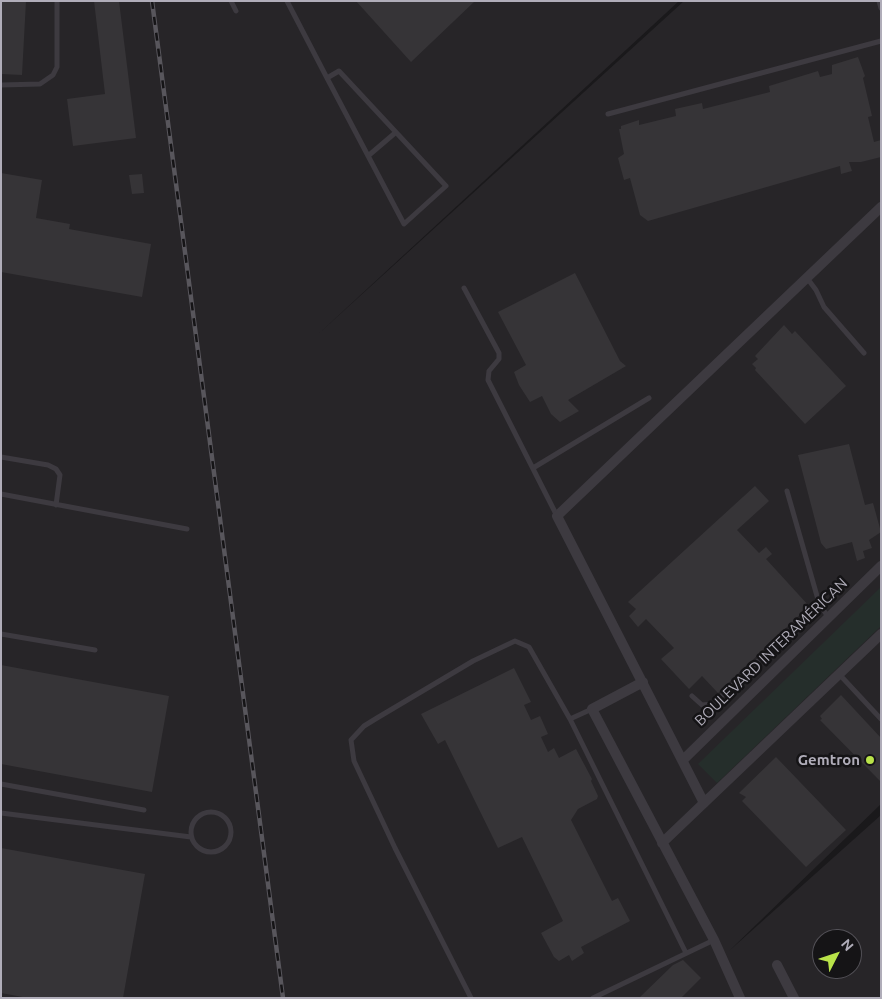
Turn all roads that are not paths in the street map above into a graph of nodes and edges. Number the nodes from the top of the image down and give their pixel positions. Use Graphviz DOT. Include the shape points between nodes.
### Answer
graph roads {
  1 [pos="57,1"];
  2 [pos="231,1"];
  3 [pos="287,1"];
  4 [pos="879,1"];
  5 [pos="881,8"];
  6 [pos="236,11"];
  7 [pos="881,41"];
  8 [pos="327,78"];
  9 [pos="1,85"];
  10 [pos="608,114"];
  11 [pos="395,133"];
  12 [pos="368,156"];
  13 [pos="881,207"];
  14 [pos="806,278"];
  15 [pos="464,288"];
  16 [pos="864,353"];
  17 [pos="649,398"];
  18 [pos="1,457"];
  19 [pos="533,468"];
  20 [pos="787,491"];
  21 [pos="1,494"];
  22 [pos="56,505"];
  23 [pos="557,516"];
  24 [pos="187,529"];
  25 [pos="881,566"];
  26 [pos="819,603"];
  27 [pos="828,617"];
  28 [pos="1,634"];
  29 [pos="881,634"];
  30 [pos="95,650"];
  31 [pos="839,673"];
  32 [pos="643,682"];
  33 [pos="692,696"];
  34 [pos="592,709"];
  35 [pos="570,719"];
  36 [pos="881,719"];
  37 [pos="683,760"];
  38 [pos="1,784"];
  39 [pos="704,803"];
  40 [pos="144,810"];
  41 [pos="1,813"];
  42 [pos="191,836"];
  43 [pos="662,843"];
  44 [pos="714,940"];
  45 [pos="686,953"];
  46 [pos="777,965"];
  47 [pos="472,998"];
  48 [pos="593,998"];
  49 [pos="740,998"];
  50 [pos="794,998"];
  1 -- 9 [label="lane" via="57,67 54,75 40,84"];
  2 -- 6 [label="lane"];
  3 -- 8 [label="lane"];
  4 -- 5 [label="lane"];
  7 -- 10 [label="lane"];
  8 -- 11 [label="lane" via="339,71"];
  8 -- 12 [label="lane"];
  11 -- 12 [label="lane"];
  11 -- 12 [label="lane" via="446,186 404,224"];
  13 -- 14 [label="street"];
  14 -- 16 [label="lane" via="824,307"];
  14 -- 23 [label="street"];
  15 -- 19 [label="lane" via="499,353 488,380"];
  17 -- 19 [label="lane"];
  18 -- 22 [label="lane" via="56,469 60,475"];
  19 -- 23 [label="lane"];
  20 -- 26 [label="lane"];
  21 -- 22 [label="lane"];
  22 -- 24 [label="lane"];
  23 -- 32 [label="street"];
  25 -- 27 [label="street, BOULEVARD INTERAMÉRICAN"];
  26 -- 27 [label="lane"];
  26 -- 33 [label="lane" via="713,704 702,705"];
  27 -- 37 [label="street, BOULEVARD INTERAMÉRICAN"];
  28 -- 30 [label="lane"];
  29 -- 31 [label="street"];
  31 -- 36 [label="lane"];
  31 -- 39 [label="street"];
  32 -- 34 [label="street"];
  32 -- 37 [label="street"];
  34 -- 35 [label="lane"];
  34 -- 43 [label="street"];
  35 -- 45 [label="lane"];
  35 -- 47 [label="lane" via="529,648 515,641 473,661 377,718 364,726 352,740 354,761"];
  37 -- 39 [label="street"];
  38 -- 40 [label="lane"];
  39 -- 43 [label="street"];
  41 -- 42 [label="lane"];
  42 -- 42 [label="lane" via="196,846 215,852 230,839 230,826 221,815 202,814 193,823"];
  43 -- 44 [label="street"];
  44 -- 45 [label="lane"];
  44 -- 49 [label="street"];
  45 -- 48 [label="lane"];
  46 -- 50 [label="street"];
}
